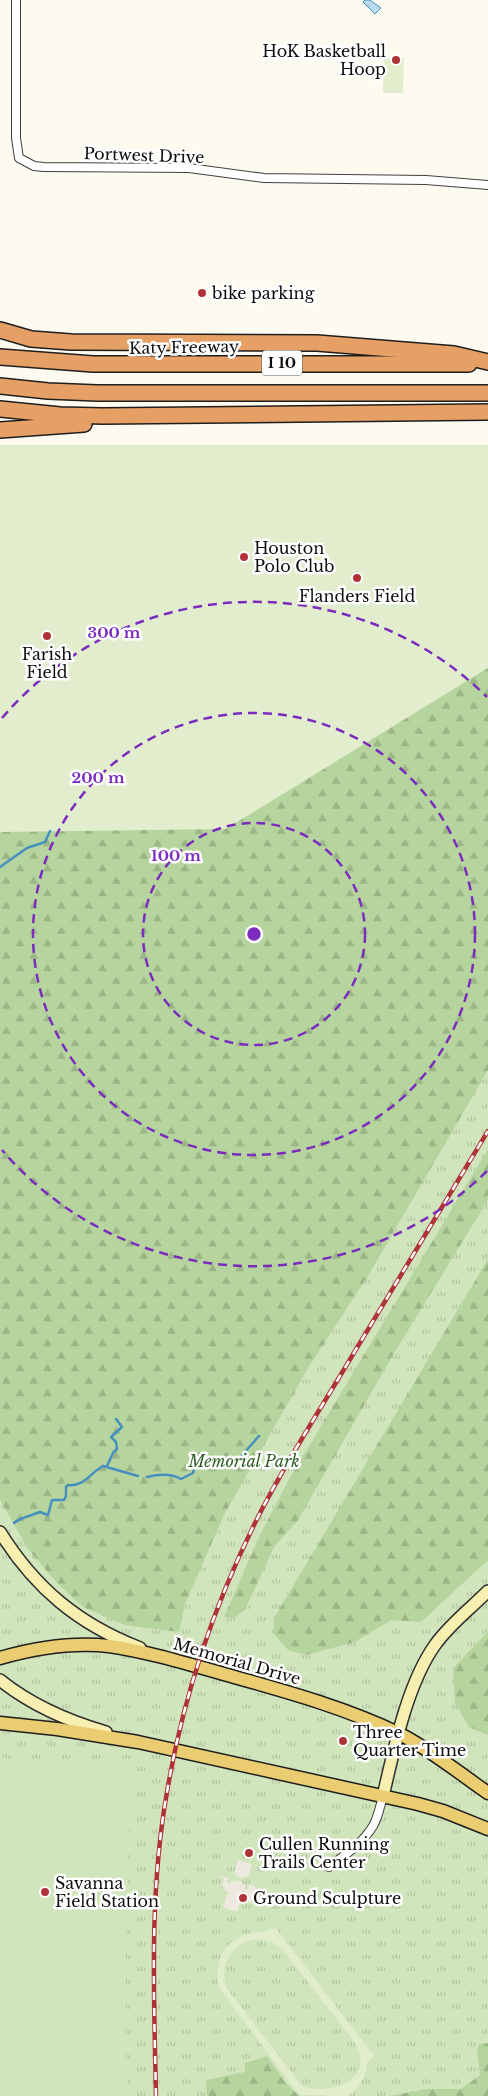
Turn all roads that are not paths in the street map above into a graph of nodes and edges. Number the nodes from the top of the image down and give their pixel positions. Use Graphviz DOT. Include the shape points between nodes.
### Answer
graph roads {
  1 [pos="16,0"];
  2 [pos="488,185"];
  3 [pos="0,330"];
  4 [pos="0,349"];
  5 [pos="0,356"];
  6 [pos="0,361"];
  7 [pos="488,363"];
  8 [pos="76,364"];
  9 [pos="0,379"];
  10 [pos="488,383"];
  11 [pos="0,386"];
  12 [pos="488,392"];
  13 [pos="0,409"];
  14 [pos="488,412"];
  15 [pos="243,416"];
  16 [pos="0,430"];
  17 [pos="0,1532"];
  18 [pos="488,1591"];
  19 [pos="0,1658"];
  20 [pos="173,1660"];
  21 [pos="0,1680"];
  22 [pos="0,1724"];
  23 [pos="398,1734"];
  24 [pos="138,1742"];
  25 [pos="488,1793"];
  26 [pos="383,1796"];
  27 [pos="488,1829"];
  28 [pos="328,1867"];
  1 -- 2 [label="street, Portwest Drive" via="16,138 20,158 26,162 44,167 189,168 264,178 426,180"];
  3 -- 7 [label="highway" via="31,339 112,343 317,343 454,354"];
  4 -- 8 [label="highway"];
  5 -- 8 [label="highway, Katy Freeway / I 10"];
  6 -- 8 [label="highway"];
  7 -- 8 [label="highway, Katy Freeway / I 10"];
  9 -- 10 [label="highway" via="98,386"];
  11 -- 12 [label="highway" via="97,393"];
  13 -- 15 [label="highway" via="60,415"];
  14 -- 15 [label="highway"];
  15 -- 16 [label="highway"];
  17 -- 20 [label="main road, Memorial Drive" via="37,1582 71,1611 114,1638"];
  18 -- 23 [label="main road" via="442,1636 429,1654 417,1677"];
  19 -- 20 [label="main road" via="42,1648 79,1645 108,1646"];
  20 -- 23 [label="main road, Memorial Drive" via="313,1700"];
  21 -- 24 [label="main road" via="76,1723"];
  22 -- 24 [label="main road"];
  23 -- 25 [label="main road, Memorial Drive"];
  23 -- 26 [label="main road"];
  24 -- 26 [label="main road"];
  26 -- 27 [label="main road" via="443,1811"];
  26 -- 28 [label="street" via="374,1825 367,1835 359,1845"];
}
